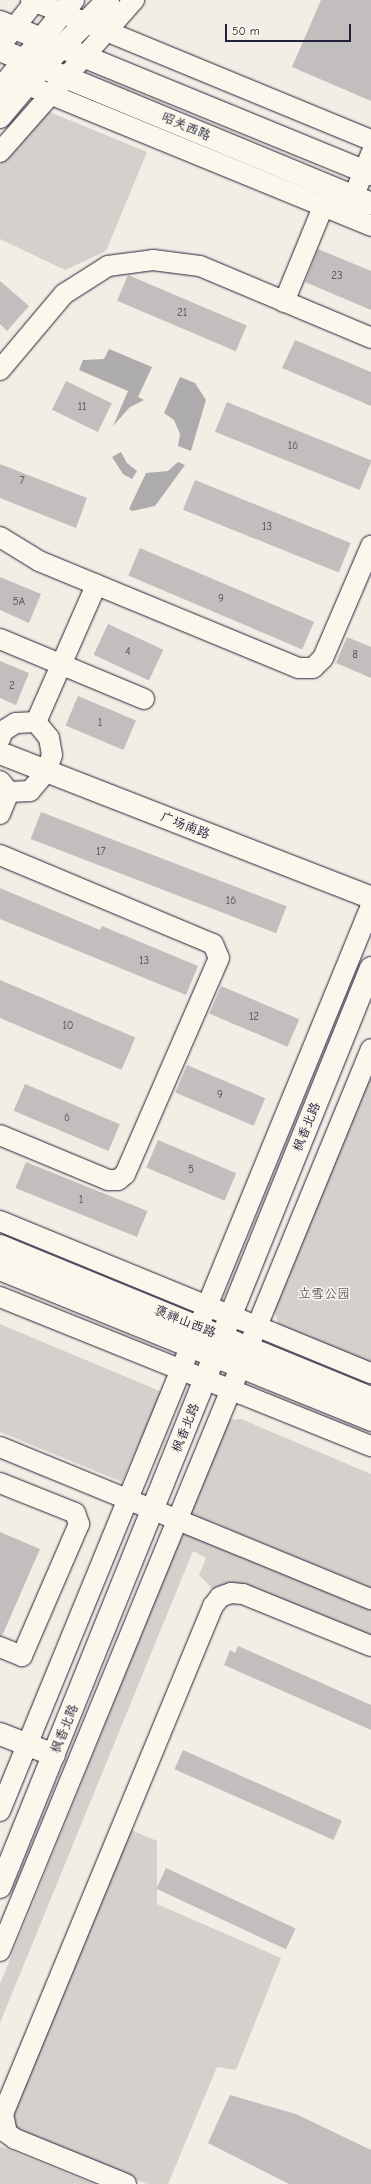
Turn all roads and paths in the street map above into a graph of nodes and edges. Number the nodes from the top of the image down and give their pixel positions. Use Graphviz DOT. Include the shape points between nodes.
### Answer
graph roads {
  1 [pos="108,0"];
  2 [pos="134,0"];
  3 [pos="34,1"];
  4 [pos="68,6"];
  5 [pos="86,23"];
  6 [pos="7,25"];
  7 [pos="106,31"];
  8 [pos="41,39"];
  9 [pos="0,46"];
  10 [pos="62,47"];
  11 [pos="0,50"];
  12 [pos="84,56"];
  13 [pos="34,63"];
  14 [pos="66,77"];
  15 [pos="9,82"];
  16 [pos="50,94"];
  17 [pos="0,117"];
  18 [pos="371,140"];
  19 [pos="0,152"];
  20 [pos="369,166"];
  21 [pos="357,206"];
  22 [pos="323,207"];
  23 [pos="371,226"];
  24 [pos="284,302"];
  25 [pos="371,338"];
  26 [pos="0,370"];
  27 [pos="0,537"];
  28 [pos="371,546"];
  29 [pos="96,585"];
  30 [pos="0,638"];
  31 [pos="62,664"];
  32 [pos="144,699"];
  33 [pos="36,722"];
  34 [pos="0,739"];
  35 [pos="0,754"];
  36 [pos="46,772"];
  37 [pos="5,786"];
  38 [pos="0,814"];
  39 [pos="0,855"];
  40 [pos="371,898"];
  41 [pos="371,906"];
  42 [pos="371,968"];
  43 [pos="371,1049"];
  44 [pos="0,1135"];
  45 [pos="0,1221"];
  46 [pos="0,1246"];
  47 [pos="0,1269"];
  48 [pos="0,1297"];
  49 [pos="207,1306"];
  50 [pos="231,1315"];
  51 [pos="257,1326"];
  52 [pos="194,1337"];
  53 [pos="218,1346"];
  54 [pos="244,1357"];
  55 [pos="182,1369"];
  56 [pos="371,1373"];
  57 [pos="206,1378"];
  58 [pos="231,1389"];
  59 [pos="371,1398"];
  60 [pos="371,1420"];
  61 [pos="371,1446"];
  62 [pos="0,1447"];
  63 [pos="0,1483"];
  64 [pos="128,1499"];
  65 [pos="154,1510"];
  66 [pos="177,1519"];
  67 [pos="371,1599"];
  68 [pos="371,1646"];
  69 [pos="0,1647"];
  70 [pos="0,1734"];
  71 [pos="27,1745"];
  72 [pos="54,1755"];
  73 [pos="0,1811"];
  74 [pos="0,1888"];
  75 [pos="0,1951"];
  76 [pos="126,2184"];
  1 -- 5 [label="main road"];
  2 -- 7 [label="street"];
  3 -- 4 [label="street"];
  3 -- 6 [label="street"];
  4 -- 5 [label="street"];
  4 -- 8 [label="main road"];
  5 -- 7 [label="street"];
  5 -- 10 [label="main road"];
  6 -- 8 [label="main road, 昭关西路"];
  6 -- 9 [label="street"];
  7 -- 12 [label="street"];
  7 -- 18 [label="street"];
  8 -- 10 [label="main road, 昭关西路"];
  8 -- 13 [label="main road"];
  10 -- 12 [label="main road, 昭关西路"];
  10 -- 13 [label="main road"];
  11 -- 13 [label="main road, 昭关西路"];
  12 -- 14 [label="street"];
  12 -- 20 [label="main road, 昭关西路"];
  13 -- 14 [label="main road, 昭关西路"];
  13 -- 15 [label="main road"];
  14 -- 16 [label="street"];
  14 -- 21 [label="main road, 昭关西路"];
  15 -- 16 [label="street"];
  15 -- 17 [label="main road"];
  16 -- 19 [label="street"];
  16 -- 22 [label="street"];
  20 -- 21 [label="street"];
  21 -- 22 [label="street"];
  21 -- 23 [label="street"];
  22 -- 24 [label="street"];
  24 -- 25 [label="street"];
  24 -- 26 [label="street" via="200,266 153,260 108,266 64,294"];
  27 -- 29 [label="street" via="39,562"];
  28 -- 29 [label="street" via="323,658 313,668 298,668"];
  29 -- 31 [label="street"];
  30 -- 31 [label="street"];
  31 -- 32 [label="street"];
  31 -- 33 [label="street"];
  33 -- 34 [label="street" via="16,723 3,732"];
  33 -- 36 [label="street" via="49,738 52,755"];
  35 -- 36 [label="main road, 广场南路"];
  36 -- 37 [label="street" via="30,791"];
  36 -- 40 [label="main road, 广场南路"];
  37 -- 38 [label="street"];
  39 -- 44 [label="street" via="213,944 218,958 125,1174 118,1180 108,1180"];
  41 -- 49 [label="street"];
  42 -- 50 [label="main road, 枫香北路"];
  43 -- 51 [label="street"];
  45 -- 49 [label="street"];
  46 -- 52 [label="main road, 褒禅山西路"];
  47 -- 52 [label="main road, 褒禅山西路"];
  48 -- 55 [label="street"];
  49 -- 50 [label="street"];
  49 -- 52 [label="street"];
  50 -- 51 [label="street"];
  50 -- 53 [label="main road, 枫香北路"];
  51 -- 54 [label="street"];
  51 -- 56 [label="street"];
  52 -- 53 [label="main road, 褒禅山西路"];
  52 -- 55 [label="street"];
  53 -- 54 [label="main road, 褒禅山西路"];
  53 -- 57 [label="main road, 枫香北路"];
  54 -- 58 [label="street"];
  54 -- 59 [label="main road, 褒禅山西路"];
  54 -- 60 [label="main road, 褒禅山西路"];
  55 -- 57 [label="street"];
  55 -- 64 [label="street"];
  57 -- 58 [label="street"];
  57 -- 65 [label="main road, 枫香北路"];
  58 -- 61 [label="street"];
  58 -- 66 [label="street"];
  62 -- 64 [label="street"];
  63 -- 69 [label="street" via="75,1513 79,1524 22,1656"];
  64 -- 65 [label="street"];
  64 -- 71 [label="street"];
  65 -- 66 [label="street"];
  65 -- 72 [label="main road, 枫香北路"];
  66 -- 67 [label="street"];
  66 -- 75 [label="street"];
  68 -- 76 [label="street" via="243,1594 230,1593 220,1597 212,1606 3,2114 7,2133 15,2139"];
  70 -- 71 [label="main road"];
  71 -- 72 [label="main road"];
  71 -- 73 [label="street"];
  72 -- 74 [label="main road, 枫香北路"];
}
